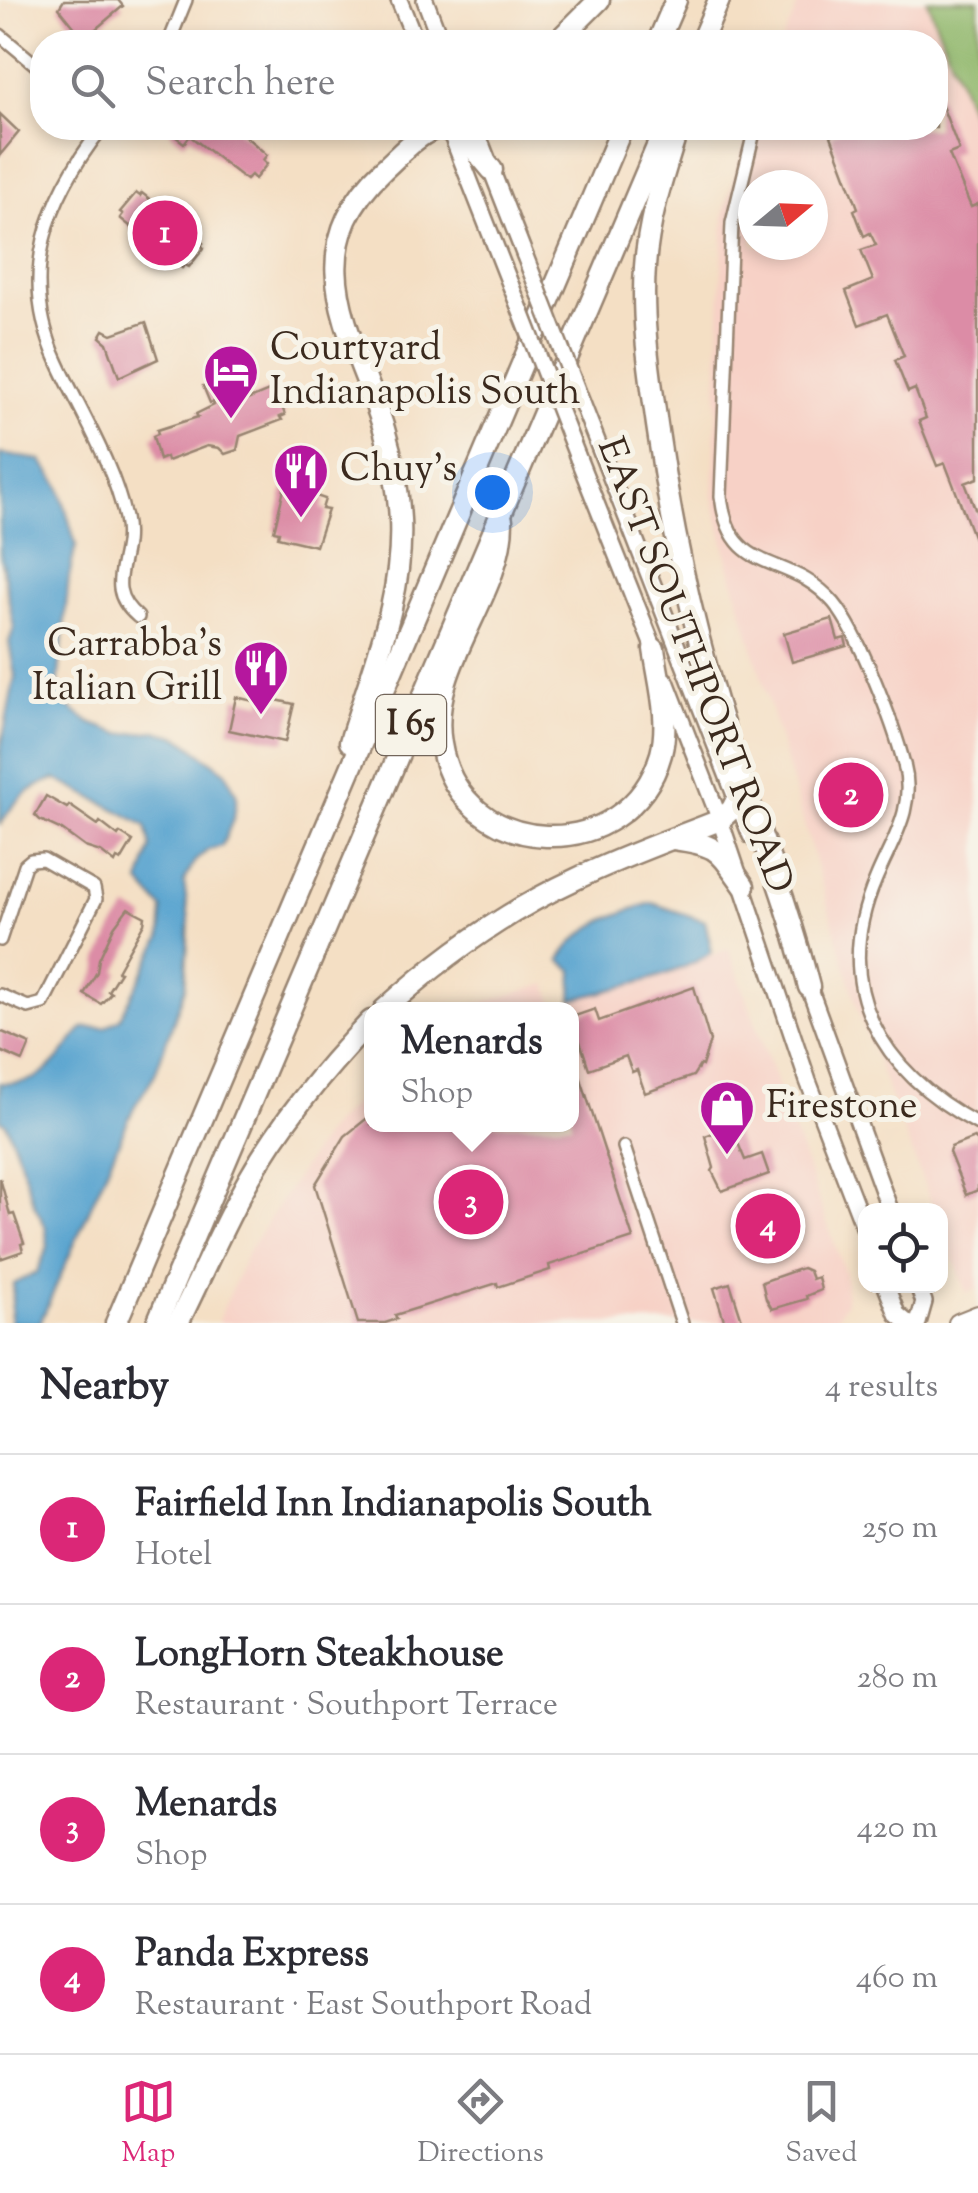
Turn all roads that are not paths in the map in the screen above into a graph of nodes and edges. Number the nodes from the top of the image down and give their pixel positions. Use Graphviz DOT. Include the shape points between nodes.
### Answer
graph roads {
  1 [pos="186,0"];
  2 [pos="399,0"];
  3 [pos="424,0"];
  4 [pos="599,0"];
  5 [pos="676,0"];
  6 [pos="719,0"];
  7 [pos="174,30"];
  8 [pos="411,30"];
  9 [pos="437,30"];
  10 [pos="569,30"];
  11 [pos="663,30"];
  12 [pos="707,30"];
  13 [pos="0,35"];
  14 [pos="30,60"];
  15 [pos="93,140"];
  16 [pos="410,140"];
  17 [pos="457,140"];
  18 [pos="463,140"];
  19 [pos="617,140"];
  20 [pos="660,140"];
  21 [pos="674,140"];
  22 [pos="752,140"];
  23 [pos="492,170"];
  24 [pos="502,509"];
  25 [pos="138,617"];
  26 [pos="654,649"];
  27 [pos="737,799"];
  28 [pos="720,820"];
  29 [pos="672,839"];
  30 [pos="315,852"];
  31 [pos="744,886"];
  32 [pos="0,940"];
  33 [pos="809,987"];
  34 [pos="0,995"];
  35 [pos="394,1002"];
  36 [pos="364,1030"];
  37 [pos="978,1124"];
  38 [pos="624,1148"];
  39 [pos="887,1203"];
  40 [pos="858,1211"];
  41 [pos="889,1293"];
  42 [pos="921,1293"];
  43 [pos="978,1316"];
  44 [pos="116,1323"];
  45 [pos="157,1323"];
  46 [pos="178,1323"];
  47 [pos="682,1323"];
  48 [pos="908,1323"];
  49 [pos="918,1323"];
  50 [pos="958,1323"];
  1 -- 7 [label="street"];
  2 -- 8 [label="main road"];
  3 -- 9 [label="main road"];
  4 -- 10 [label="highway"];
  5 -- 11 [label="highway"];
  6 -- 12 [label="highway"];
  13 -- 14 [label="street"];
  15 -- 25 [label="street" via="50,212 40,290 49,342 125,517 118,594"];
  16 -- 30 [label="highway" via="357,201 336,260 341,317 392,464 399,561 386,634"];
  17 -- 26 [label="main road, EAST SOUTHPORT ROAD, bridge"];
  18 -- 23 [label="highway"];
  19 -- 30 [label="highway, I 65"];
  20 -- 24 [label="highway, I 65"];
  21 -- 33 [label="highway" via="644,268 664,474 711,684 793,920"];
  22 -- 37 [label="street" via="732,223 723,513 730,536 745,552 798,574 828,596 862,653 908,788 901,829 864,917 863,994 875,1029 903,1071"];
  23 -- 27 [label="main road, EAST SOUTHPORT ROAD, bridge"];
  24 -- 26 [label="highway" via="502,544 440,712 442,752 476,809 509,829 550,838 597,828 634,803 652,778 663,739"];
  24 -- 45 [label="highway, I 65"];
  26 -- 28 [label="main road, EAST SOUTHPORT ROAD"];
  27 -- 28 [label="highway"];
  27 -- 33 [label="main road, EAST SOUTHPORT ROAD"];
  28 -- 29 [label="highway"];
  28 -- 31 [label="main road, EAST SOUTHPORT ROAD"];
  29 -- 31 [label="highway" via="715,848"];
  29 -- 35 [label="highway" via="530,902 457,949"];
  30 -- 44 [label="highway, I 65"];
  31 -- 40 [label="main road, EAST SOUTHPORT ROAD"];
  32 -- 34 [label="street" via="31,860 43,858 94,888 96,899 43,1002 28,1007"];
  33 -- 39 [label="main road, EAST SOUTHPORT ROAD"];
  36 -- 46 [label="highway" via="269,1146"];
  38 -- 47 [label="street"];
  41 -- 48 [label="main road"];
  42 -- 49 [label="main road"];
  43 -- 50 [label="main road"];
}
